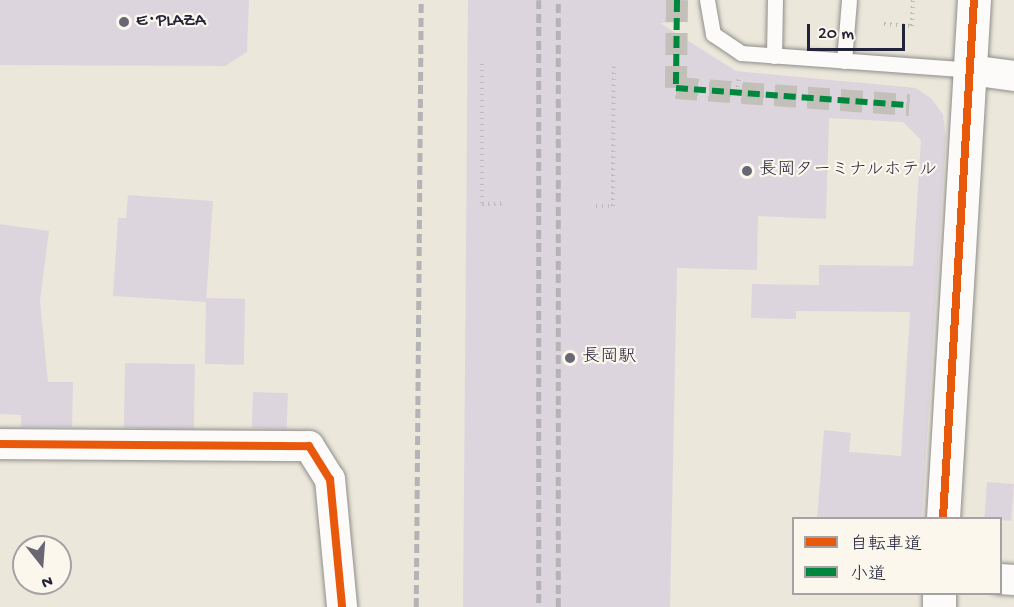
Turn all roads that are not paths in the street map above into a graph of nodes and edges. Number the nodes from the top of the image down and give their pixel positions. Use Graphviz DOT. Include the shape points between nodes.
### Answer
graph roads {
  1 [pos="707,0"];
  2 [pos="775,0"];
  3 [pos="974,0"];
  4 [pos="846,2"];
  5 [pos="774,56"];
  6 [pos="844,61"];
  7 [pos="970,70"];
  8 [pos="1014,76"];
  9 [pos="0,444"];
  10 [pos="943,517"];
  11 [pos="342,607"];
  1 -- 5 [label="lane" via="707,21 727,48"];
  2 -- 5 [label="lane"];
  3 -- 7 [label="street"];
  4 -- 6 [label="lane"];
  5 -- 6 [label="lane"];
  6 -- 7 [label="lane"];
  7 -- 8 [label="street"];
  7 -- 10 [label="street"];
  9 -- 11 [label="street" via="309,446 330,479"];
}
